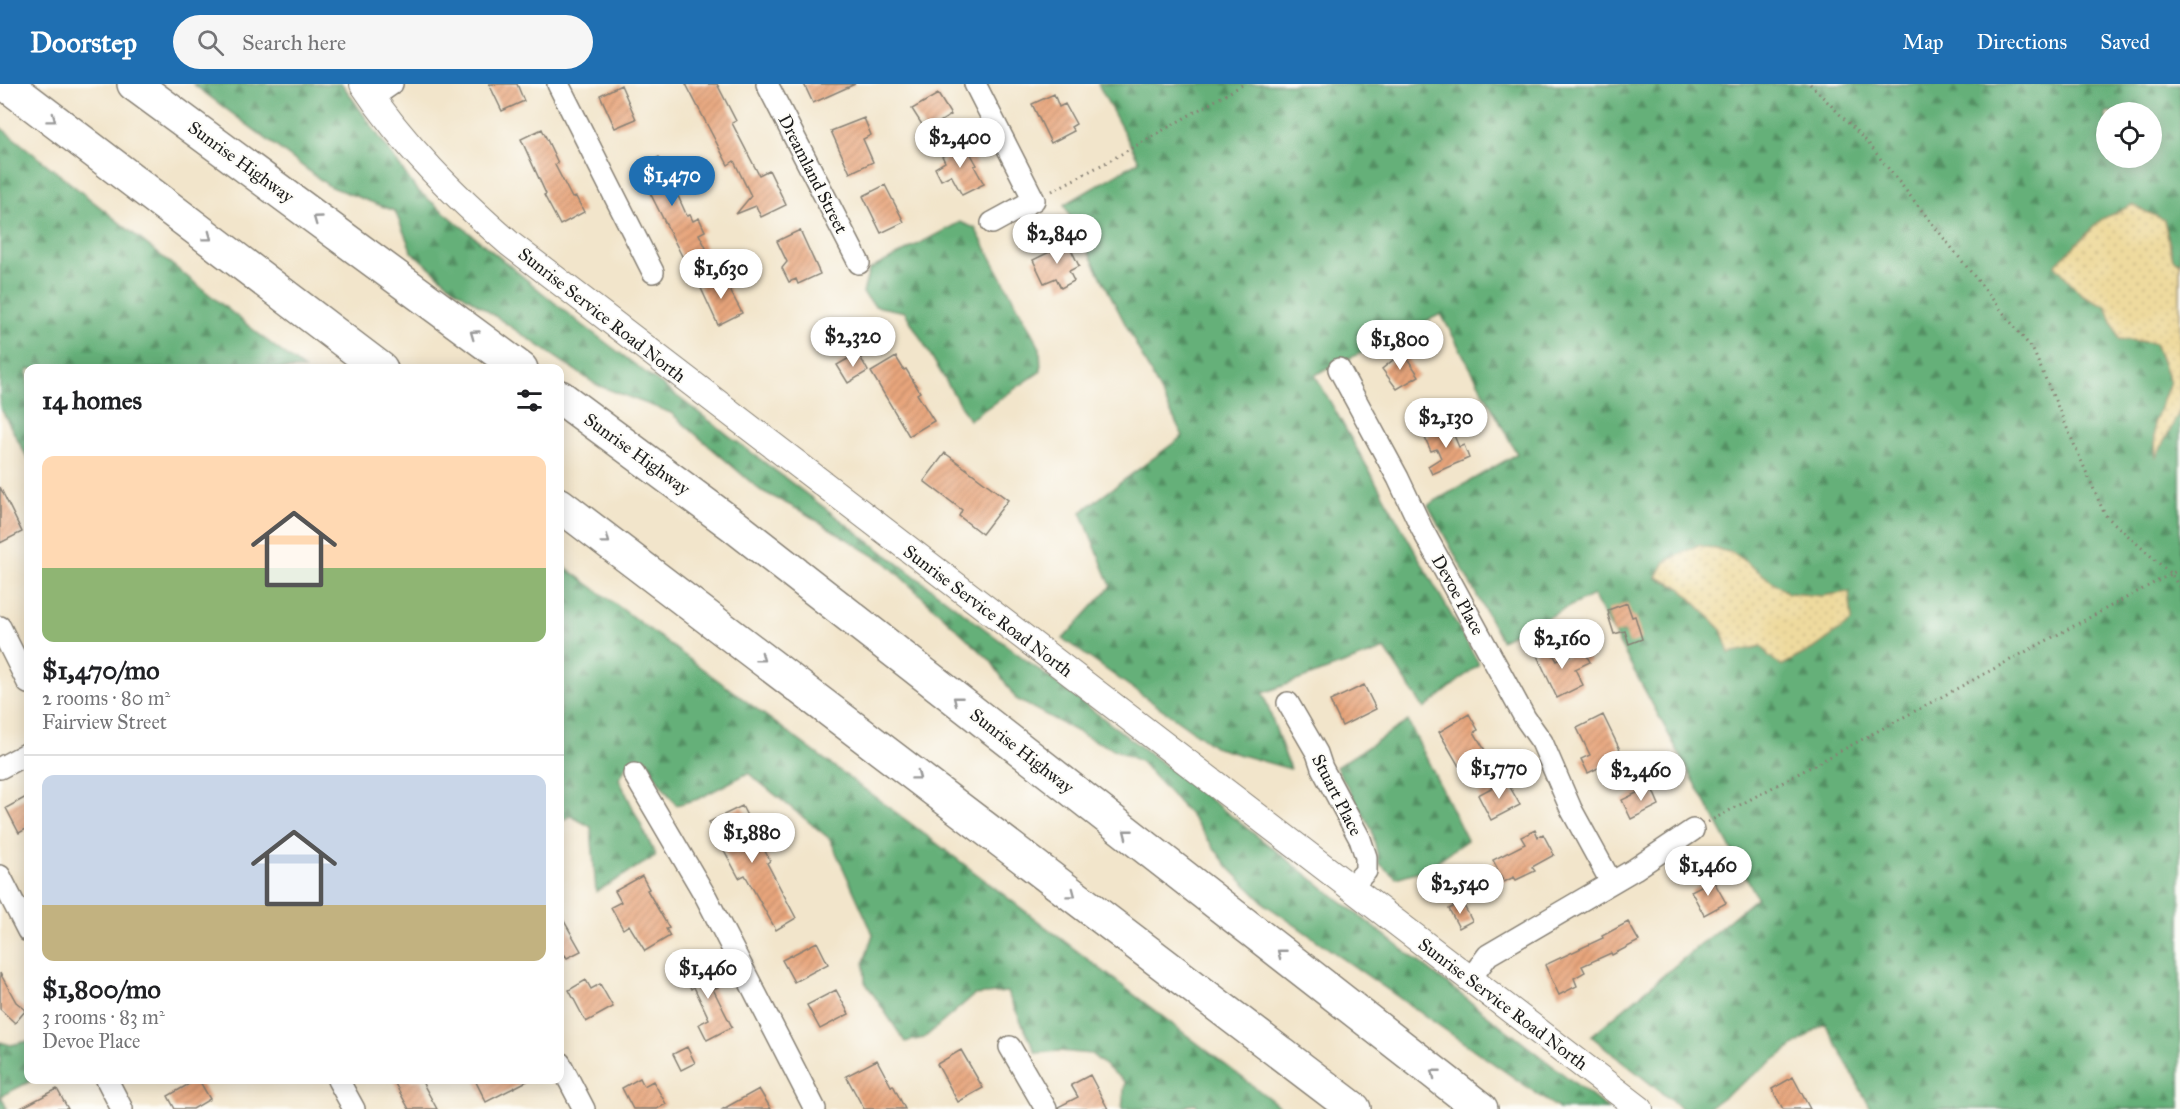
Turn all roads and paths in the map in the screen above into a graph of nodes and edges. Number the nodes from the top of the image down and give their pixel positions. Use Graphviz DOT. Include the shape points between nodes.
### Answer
graph roads {
  1 [pos="6,84"];
  2 [pos="134,84"];
  3 [pos="558,84"];
  4 [pos="767,84"];
  5 [pos="975,84"];
  6 [pos="1244,84"];
  7 [pos="1810,84"];
  8 [pos="376,89"];
  9 [pos="1034,200"];
  10 [pos="992,223"];
  11 [pos="859,263"];
  12 [pos="653,272"];
  13 [pos="374,364"];
  14 [pos="514,364"];
  15 [pos="1338,369"];
  16 [pos="564,400"];
  17 [pos="564,508"];
  18 [pos="2180,569"];
  19 [pos="2171,574"];
  20 [pos="2180,588"];
  21 [pos="0,627"];
  22 [pos="24,675"];
  23 [pos="1287,703"];
  24 [pos="24,755"];
  25 [pos="0,768"];
  26 [pos="634,774"];
  27 [pos="1693,830"];
  28 [pos="0,876"];
  29 [pos="1611,882"];
  30 [pos="1350,888"];
  31 [pos="24,923"];
  32 [pos="1470,979"];
  33 [pos="1010,1047"];
  34 [pos="564,1072"];
  35 [pos="109,1084"];
  36 [pos="340,1084"];
  37 [pos="122,1109"];
  38 [pos="354,1109"];
  39 [pos="584,1109"];
  40 [pos="815,1109"];
  41 [pos="1046,1109"];
  42 [pos="1354,1109"];
  43 [pos="1481,1109"];
  44 [pos="1640,1109"];
  1 -- 13 [label="highway, one-way"];
  14 -- 2 [label="highway, Sunrise Highway, one-way"];
  3 -- 12 [label="street"];
  4 -- 11 [label="street, Dreamland Street"];
  5 -- 9 [label="street"];
  6 -- 9 [label="path"];
  7 -- 19 [label="path" via="1868,143 2033,351 2105,515"];
  8 -- 30 [label="street, Sunrise Service Road North" via="393,126 438,178 510,244"];
  9 -- 10 [label="street"];
  15 -- 29 [label="street, Devoe Place" via="1525,718 1542,742 1571,809"];
  43 -- 16 [label="highway, Sunrise Highway, one-way" via="742,532"];
  17 -- 42 [label="highway, one-way"];
  18 -- 19 [label="path"];
  19 -- 20 [label="path"];
  19 -- 27 [label="path"];
  21 -- 22 [label="street"];
  23 -- 30 [label="street, Stuart Place" via="1360,839 1366,871"];
  24 -- 25 [label="street"];
  26 -- 40 [label="street" via="706,897"];
  27 -- 29 [label="street"];
  28 -- 31 [label="street"];
  29 -- 32 [label="street" via="1488,955"];
  30 -- 32 [label="street, Sunrise Service Road North"];
  32 -- 44 [label="street, Sunrise Service Road North"];
  33 -- 41 [label="street"];
  34 -- 39 [label="street"];
  35 -- 37 [label="street"];
  36 -- 38 [label="street"];
}
